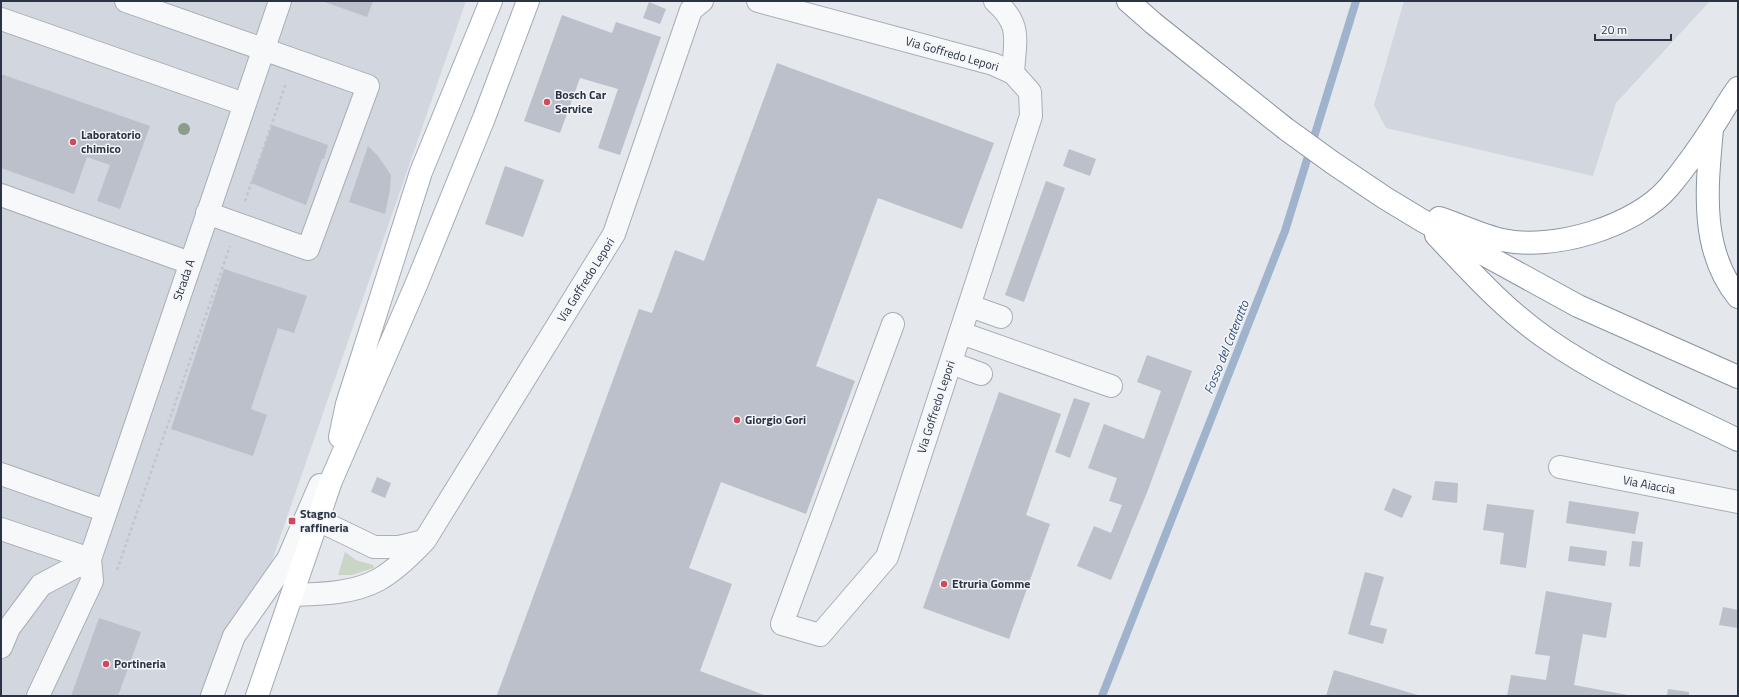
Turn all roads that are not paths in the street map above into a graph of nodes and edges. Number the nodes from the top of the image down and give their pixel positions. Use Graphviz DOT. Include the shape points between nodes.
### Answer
graph roads {
  1 [pos="126,1"];
  2 [pos="280,1"];
  3 [pos="491,1"];
  4 [pos="528,1"];
  5 [pos="700,1"];
  6 [pos="758,1"];
  7 [pos="995,1"];
  8 [pos="1128,1"];
  9 [pos="1,19"];
  10 [pos="264,48"];
  11 [pos="1013,73"];
  12 [pos="1738,88"];
  13 [pos="244,104"];
  14 [pos="1712,128"];
  15 [pos="1,195"];
  16 [pos="1385,198"];
  17 [pos="207,213"];
  18 [pos="1423,221"];
  19 [pos="190,263"];
  20 [pos="1738,297"];
  21 [pos="970,306"];
  22 [pos="1001,317"];
  23 [pos="892,324"];
  24 [pos="961,332"];
  25 [pos="951,363"];
  26 [pos="980,374"];
  27 [pos="1738,377"];
  28 [pos="1110,386"];
  29 [pos="1738,440"];
  30 [pos="339,442"];
  31 [pos="1560,467"];
  32 [pos="1,474"];
  33 [pos="331,481"];
  34 [pos="1738,502"];
  35 [pos="106,511"];
  36 [pos="318,520"];
  37 [pos="1,529"];
  38 [pos="425,540"];
  39 [pos="90,559"];
  40 [pos="292,595"];
  41 [pos="1,647"];
  42 [pos="38,696"];
  43 [pos="212,696"];
  44 [pos="257,696"];
  1 -- 10 [label="street"];
  2 -- 10 [label="street, Strada A"];
  3 -- 30 [label="main road" via="421,172 347,404"];
  4 -- 33 [label="main road" via="484,118 416,284"];
  5 -- 38 [label="street, Via Goffredo Lepori" via="691,10 614,234"];
  6 -- 11 [label="street, Via Goffredo Lepori" via="993,64"];
  7 -- 11 [label="street" via="1007,12 1015,28"];
  8 -- 16 [label="main road" via="1286,129"];
  9 -- 13 [label="street"];
  10 -- 13 [label="street, Strada A"];
  10 -- 17 [label="street" via="368,86 308,249"];
  11 -- 21 [label="street, Via Goffredo Lepori" via="1030,92 1031,116"];
  12 -- 14 [label="main road"];
  13 -- 17 [label="street, Strada A"];
  14 -- 16 [label="main road" via="1668,188 1655,200 1621,222 1568,238 1539,242 1502,240"];
  14 -- 20 [label="main road" via="1707,187 1710,233 1718,260"];
  15 -- 19 [label="street"];
  16 -- 18 [label="main road"];
  17 -- 19 [label="street, Strada A"];
  18 -- 27 [label="main road" via="1578,306"];
  18 -- 29 [label="main road" via="1506,307 1548,339 1624,383"];
  19 -- 35 [label="street, Strada A"];
  21 -- 22 [label="street"];
  21 -- 24 [label="street, Via Goffredo Lepori"];
  23 -- 25 [label="street, Via Goffredo Lepori" via="782,624 820,635 887,557"];
  24 -- 25 [label="street, Via Goffredo Lepori"];
  24 -- 28 [label="street"];
  25 -- 26 [label="street"];
  30 -- 33 [label="main road"];
  30 -- 43 [label="street" via="288,559 234,636"];
  31 -- 34 [label="street, Via Aiaccia"];
  32 -- 35 [label="street"];
  33 -- 36 [label="main road"];
  35 -- 39 [label="street, Strada A"];
  36 -- 38 [label="street" via="374,547 399,548"];
  36 -- 40 [label="main road"];
  37 -- 39 [label="street"];
  38 -- 40 [label="street, Via Goffredo Lepori" via="401,564 377,581 352,590"];
  39 -- 41 [label="street" via="41,585 9,628"];
  39 -- 42 [label="street" via="92,581"];
  40 -- 44 [label="main road"];
}
